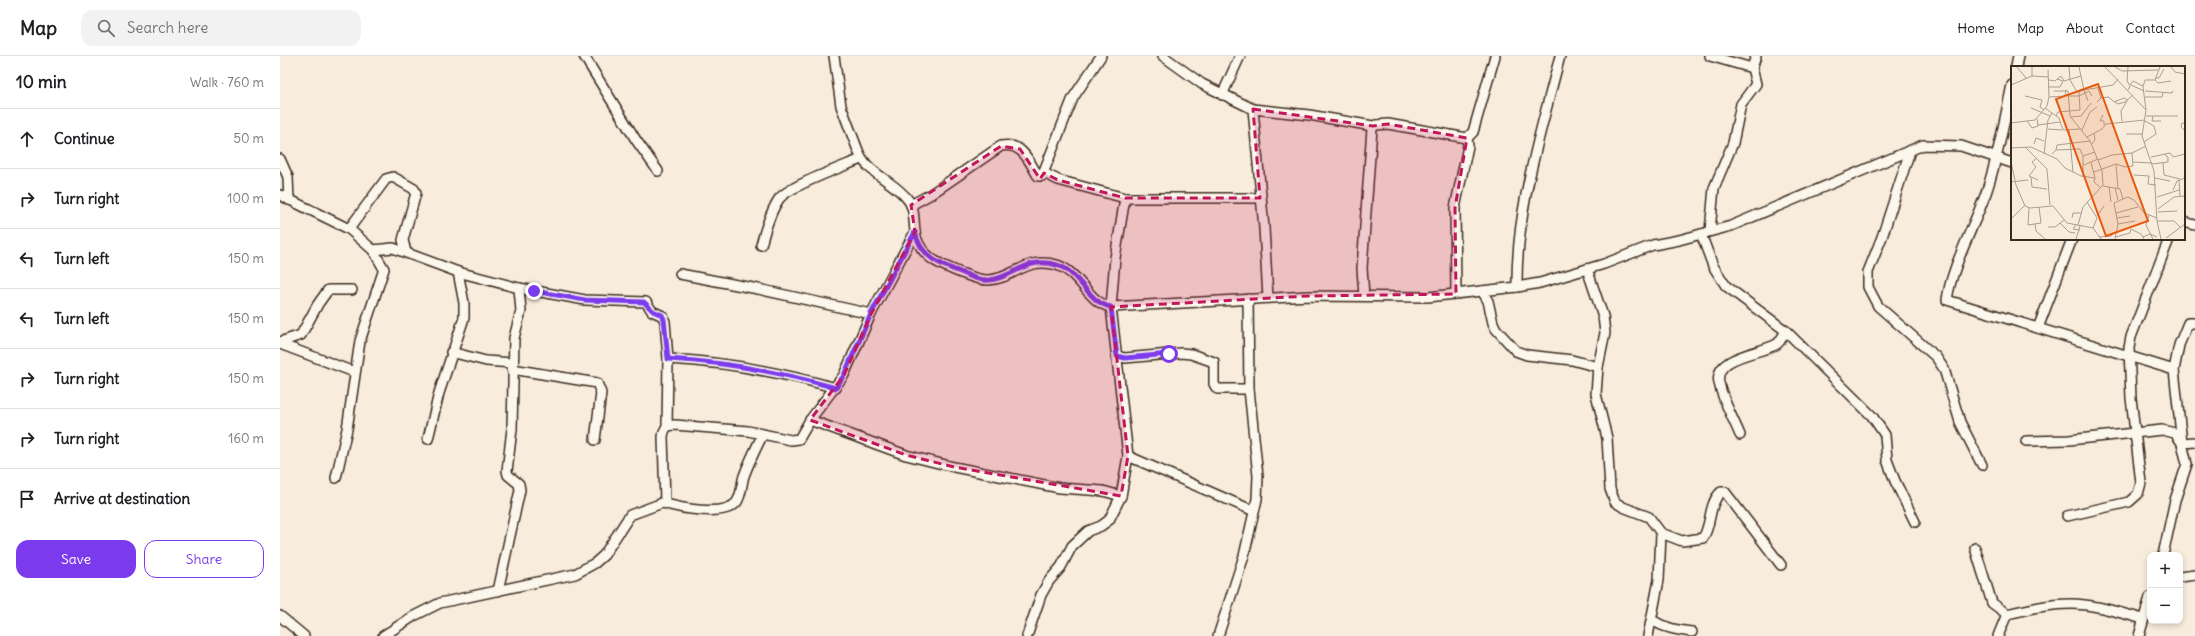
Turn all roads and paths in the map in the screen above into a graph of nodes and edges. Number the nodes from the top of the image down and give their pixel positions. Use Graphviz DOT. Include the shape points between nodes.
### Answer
graph roads {
  1 [pos="584,56"];
  2 [pos="834,56"];
  3 [pos="1101,56"];
  4 [pos="1163,56"];
  5 [pos="1240,56"];
  6 [pos="1495,56"];
  7 [pos="1560,56"];
  8 [pos="1710,56"];
  9 [pos="1756,56"];
  10 [pos="2018,56"];
  11 [pos="2016,66"];
  12 [pos="1752,68"];
  13 [pos="2011,91"];
  14 [pos="1222,95"];
  15 [pos="1252,109"];
  16 [pos="1373,126"];
  17 [pos="1467,138"];
  18 [pos="1910,151"];
  19 [pos="1997,156"];
  20 [pos="280,159"];
  21 [pos="861,159"];
  22 [pos="2011,162"];
  23 [pos="658,171"];
  24 [pos="1044,173"];
  25 [pos="280,194"];
  26 [pos="1126,198"];
  27 [pos="1260,198"];
  28 [pos="289,200"];
  29 [pos="911,205"];
  30 [pos="2185,222"];
  31 [pos="2195,225"];
  32 [pos="348,229"];
  33 [pos="915,232"];
  34 [pos="1706,232"];
  35 [pos="2072,240"];
  36 [pos="2169,240"];
  37 [pos="761,245"];
  38 [pos="372,250"];
  39 [pos="406,252"];
  40 [pos="1587,269"];
  41 [pos="458,272"];
  42 [pos="680,274"];
  43 [pos="1518,287"];
  44 [pos="520,288"];
  45 [pos="352,290"];
  46 [pos="1482,292"];
  47 [pos="1456,294"];
  48 [pos="1364,296"];
  49 [pos="1268,298"];
  50 [pos="1248,299"];
  51 [pos="1111,307"];
  52 [pos="871,314"];
  53 [pos="2195,323"];
  54 [pos="2038,328"];
  55 [pos="1786,331"];
  56 [pos="280,343"];
  57 [pos="451,352"];
  58 [pos="1117,356"];
  59 [pos="2129,356"];
  60 [pos="668,359"];
  61 [pos="512,366"];
  62 [pos="1598,367"];
  63 [pos="2174,370"];
  64 [pos="354,372"];
  65 [pos="836,388"];
  66 [pos="1249,389"];
  67 [pos="810,420"];
  68 [pos="667,427"];
  69 [pos="2136,431"];
  70 [pos="764,434"];
  71 [pos="1740,435"];
  72 [pos="428,439"];
  73 [pos="595,440"];
  74 [pos="2026,441"];
  75 [pos="2195,442"];
  76 [pos="2182,443"];
  77 [pos="1128,456"];
  78 [pos="1982,465"];
  79 [pos="336,478"];
  80 [pos="1121,496"];
  81 [pos="664,503"];
  82 [pos="1254,511"];
  83 [pos="2067,516"];
  84 [pos="1915,522"];
  85 [pos="1661,533"];
  86 [pos="1975,548"];
  87 [pos="2164,552"];
  88 [pos="1781,565"];
  89 [pos="2195,575"];
  90 [pos="2183,577"];
  91 [pos="498,591"];
  92 [pos="2147,606"];
  93 [pos="2007,614"];
  94 [pos="280,616"];
  95 [pos="2143,619"];
  96 [pos="1652,620"];
  97 [pos="1692,632"];
  98 [pos="304,636"];
  99 [pos="383,636"];
  100 [pos="1026,636"];
  101 [pos="1218,636"];
  102 [pos="1648,636"];
  103 [pos="1998,636"];
  104 [pos="2139,636"];
  1 -- 23 [label="street"];
  2 -- 21 [label="street" via="841,106"];
  3 -- 24 [label="street" via="1073,98"];
  4 -- 14 [label="street"];
  5 -- 14 [label="street"];
  6 -- 17 [label="street" via="1474,132"];
  7 -- 43 [label="street" via="1522,211 1517,254"];
  8 -- 12 [label="street"];
  9 -- 12 [label="street"];
  10 -- 11 [label="street"];
  12 -- 34 [label="street" via="1756,84 1741,104 1733,143 1714,188"];
  13 -- 19 [label="street"];
  14 -- 15 [label="street"];
  15 -- 16 [label="street"];
  15 -- 27 [label="street"];
  16 -- 17 [label="street" via="1388,124"];
  16 -- 48 [label="street" via="1362,268"];
  17 -- 47 [label="street" via="1468,146 1455,208"];
  18 -- 19 [label="street" via="1923,145 1947,144"];
  18 -- 34 [label="street" via="1750,219"];
  18 -- 78 [label="street" via="1868,272 1868,287 1878,306 1936,357 1944,370 1960,422"];
  19 -- 22 [label="street"];
  19 -- 54 [label="street" via="1947,300"];
  20 -- 28 [label="street" via="288,176"];
  21 -- 29 [label="street"];
  21 -- 37 [label="street" via="780,197"];
  24 -- 26 [label="street" via="1058,180"];
  24 -- 29 [label="street" via="1038,176 1020,149 1002,146"];
  25 -- 28 [label="street"];
  26 -- 27 [label="street"];
  26 -- 51 [label="street" via="1115,258"];
  27 -- 49 [label="street"];
  28 -- 32 [label="street"];
  29 -- 33 [label="street"];
  30 -- 31 [label="street"];
  32 -- 38 [label="street"];
  32 -- 39 [label="street" via="386,179 393,177 414,189 416,193 403,240"];
  33 -- 51 [label="street" via="924,252 939,264 978,279 997,279 1029,264 1056,265 1076,276 1101,304"];
  33 -- 52 [label="street"];
  34 -- 40 [label="street" via="1653,245"];
  34 -- 55 [label="street" via="1713,266 1726,286"];
  35 -- 54 [label="street"];
  36 -- 59 [label="street" via="2131,337"];
  38 -- 39 [label="street" via="389,248"];
  38 -- 64 [label="street" via="384,269 360,342"];
  39 -- 41 [label="street"];
  40 -- 43 [label="street"];
  40 -- 62 [label="street" via="1603,316 1605,333"];
  41 -- 44 [label="street"];
  41 -- 57 [label="street" via="464,318"];
  42 -- 52 [label="street"];
  43 -- 46 [label="street"];
  44 -- 60 [label="street" via="585,300 644,302 664,319"];
  44 -- 61 [label="street" via="521,311 515,328"];
  45 -- 56 [label="street" via="328,290 301,335"];
  46 -- 47 [label="street"];
  46 -- 62 [label="street" via="1488,301 1496,329 1516,351 1526,355 1572,360"];
  47 -- 48 [label="street" via="1428,297"];
  48 -- 49 [label="street"];
  49 -- 50 [label="street"];
  50 -- 51 [label="street"];
  50 -- 66 [label="street"];
  51 -- 58 [label="street"];
  52 -- 65 [label="street"];
  53 -- 63 [label="street" via="2188,323 2179,345"];
  54 -- 59 [label="street"];
  55 -- 71 [label="street" via="1778,343 1728,362 1721,368 1718,382"];
  55 -- 84 [label="street" via="1872,416 1885,435 1887,460"];
  56 -- 64 [label="street"];
  57 -- 61 [label="street"];
  57 -- 72 [label="street"];
  58 -- 66 [label="street" via="1125,358 1191,354 1214,362 1214,384 1217,388"];
  58 -- 77 [label="street"];
  59 -- 63 [label="street"];
  59 -- 69 [label="street"];
  60 -- 65 [label="street" via="741,365"];
  60 -- 68 [label="street"];
  61 -- 73 [label="street" via="597,384 601,393"];
  61 -- 91 [label="street" via="512,429 508,474 519,484 520,490"];
  62 -- 85 [label="street" via="1596,394 1608,438 1612,496 1615,502 1623,507 1649,517"];
  63 -- 76 [label="street"];
  64 -- 79 [label="street" via="348,422"];
  65 -- 67 [label="street"];
  66 -- 82 [label="street" via="1258,476"];
  67 -- 70 [label="street" via="798,440"];
  67 -- 80 [label="street" via="906,455 954,467"];
  68 -- 70 [label="street" via="674,425"];
  68 -- 81 [label="street" via="663,437 666,497"];
  69 -- 74 [label="street" via="2076,439"];
  69 -- 76 [label="street" via="2168,430 2176,433"];
  69 -- 83 [label="street" via="2141,483 2138,494 2129,502"];
  70 -- 81 [label="street" via="743,478 738,499 732,506 725,509 699,509"];
  75 -- 76 [label="street"];
  76 -- 87 [label="street" via="2185,472"];
  77 -- 80 [label="street"];
  77 -- 82 [label="street"];
  80 -- 100 [label="street" via="1109,520 1088,531 1072,546 1061,568 1041,595"];
  81 -- 91 [label="street" via="630,515 624,521 609,550 584,570 569,577"];
  82 -- 101 [label="street" via="1244,556"];
  85 -- 88 [label="street" via="1682,541 1703,538 1709,529 1710,515 1717,496 1725,492"];
  85 -- 96 [label="street" via="1659,580"];
  86 -- 93 [label="street" via="1992,603"];
  89 -- 90 [label="street"];
  91 -- 99 [label="street" via="440,603"];
  92 -- 95 [label="street"];
  93 -- 95 [label="street" via="2042,606 2071,604"];
  93 -- 103 [label="street"];
  94 -- 98 [label="street"];
  95 -- 104 [label="street"];
  96 -- 97 [label="street" via="1660,625"];
  96 -- 102 [label="street"];
}
